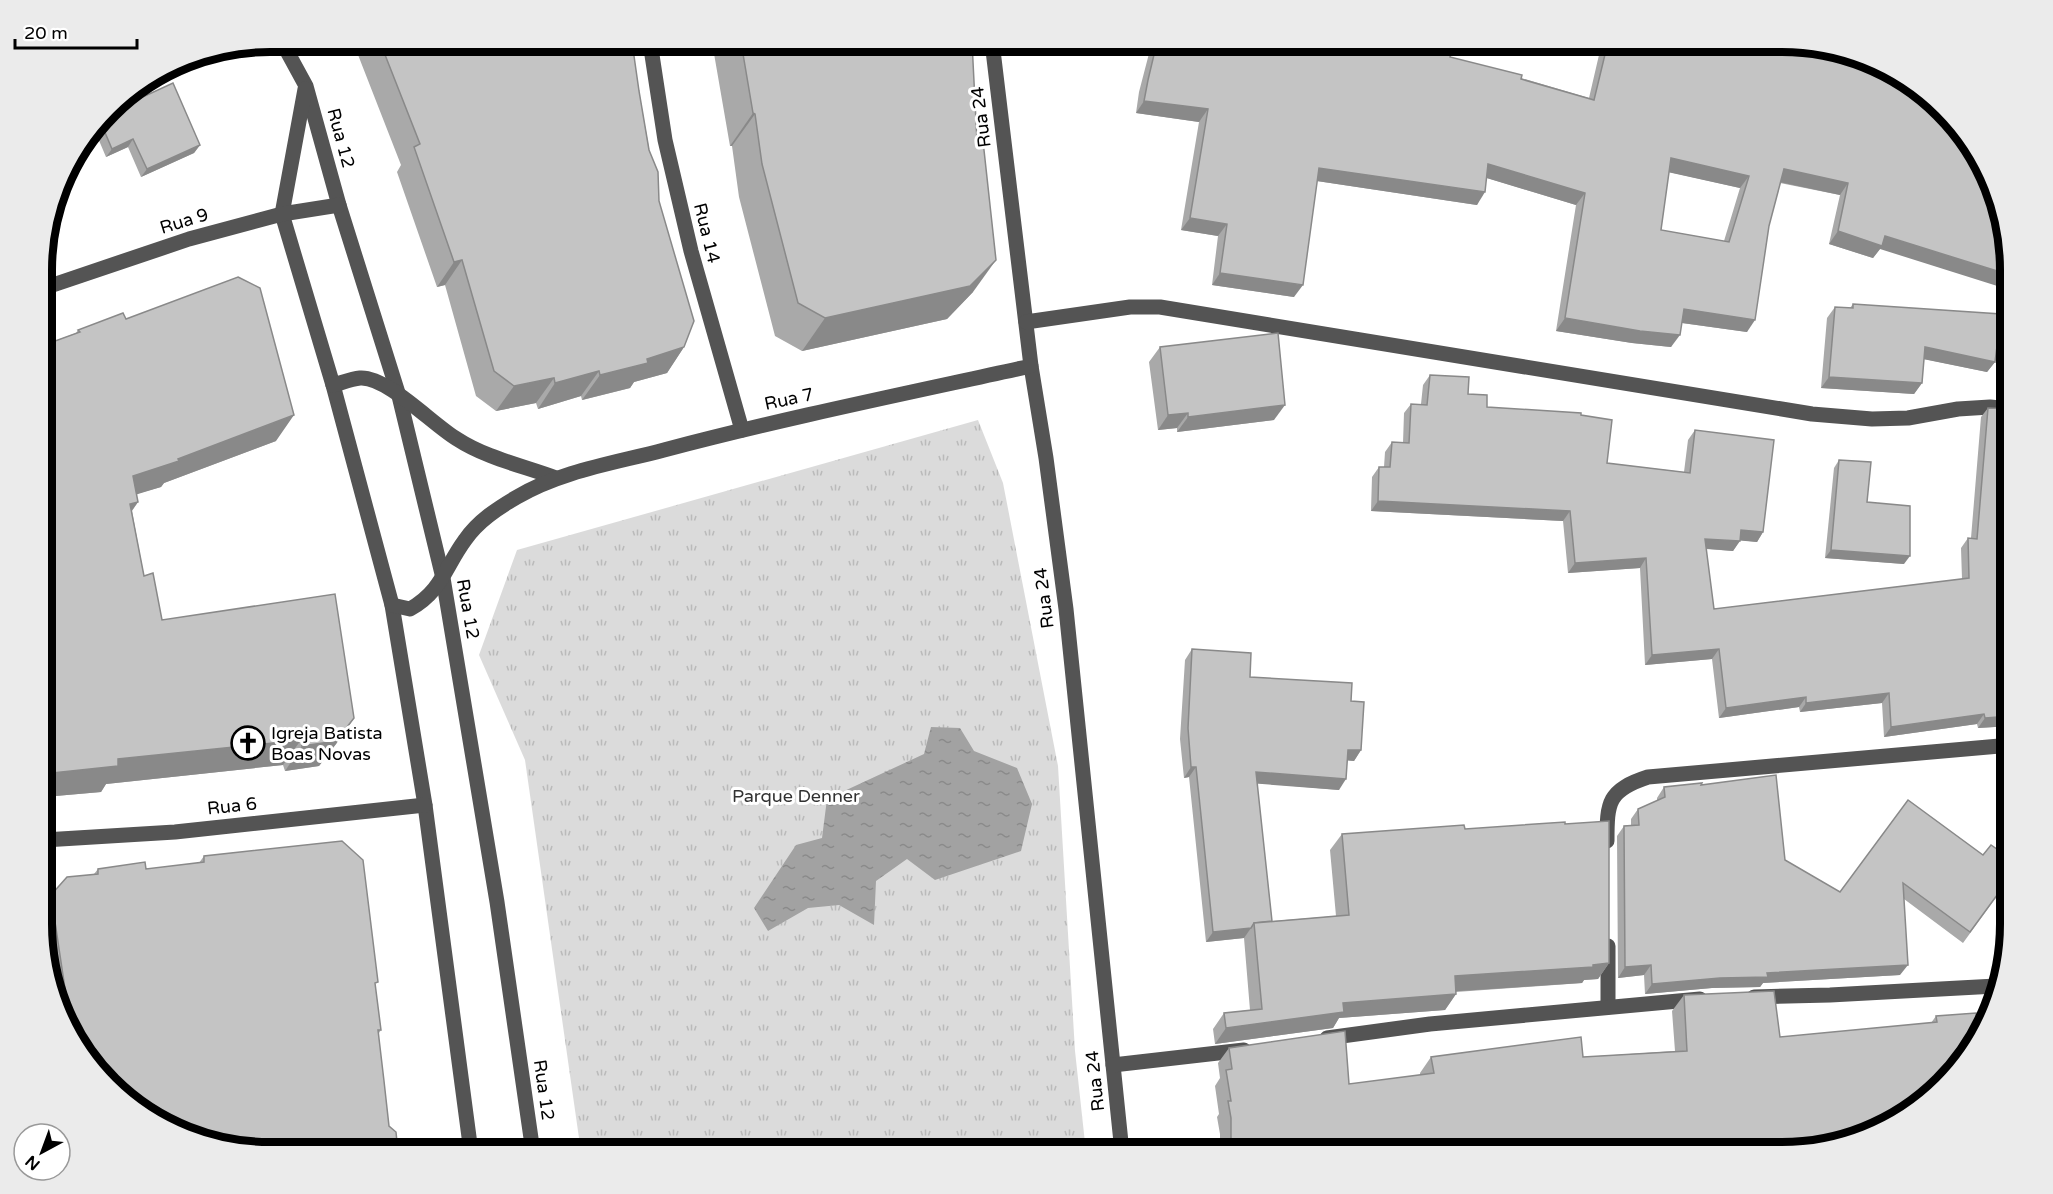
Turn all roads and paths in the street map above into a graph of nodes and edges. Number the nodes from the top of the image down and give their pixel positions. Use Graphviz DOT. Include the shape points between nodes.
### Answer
graph roads {
  1 [pos="287,52"];
  2 [pos="652,52"];
  3 [pos="993,52"];
  4 [pos="306,86"];
  5 [pos="339,206"];
  6 [pos="282,214"];
  7 [pos="52,285"];
  8 [pos="1026,322"];
  9 [pos="1031,366"];
  10 [pos="333,385"];
  11 [pos="399,396"];
  12 [pos="2000,408"];
  13 [pos="742,430"];
  14 [pos="556,478"];
  15 [pos="443,578"];
  16 [pos="392,605"];
  17 [pos="2000,746"];
  18 [pos="424,805"];
  19 [pos="52,840"];
  20 [pos="1607,857"];
  21 [pos="1608,926"];
  22 [pos="1991,986"];
  23 [pos="1713,998"];
  24 [pos="1737,998"];
  25 [pos="1608,1007"];
  26 [pos="1317,1040"];
  27 [pos="1261,1048"];
  28 [pos="1113,1065"];
  29 [pos="470,1142"];
  30 [pos="532,1142"];
  31 [pos="1121,1142"];
  1 -- 4 [label="street, Rua 12"];
  2 -- 13 [label="street, Rua 14" via="665,140 691,251"];
  3 -- 8 [label="street, Rua 24"];
  4 -- 5 [label="street, Rua 12"];
  4 -- 6 [label="street, Rua 12"];
  5 -- 6 [label="street, Rua 9"];
  5 -- 11 [label="street, Rua 12"];
  6 -- 7 [label="street, Rua 9" via="189,239"];
  6 -- 10 [label="street, Rua 12"];
  8 -- 9 [label="street, Rua 24"];
  8 -- 12 [label="street" via="1130,307 1160,307 1812,414 1908,418 1958,409"];
  9 -- 13 [label="street, Rua 7"];
  9 -- 28 [label="street, Rua 24" via="1066,609"];
  10 -- 11 [label="street" via="361,378"];
  10 -- 16 [label="street, Rua 12"];
  11 -- 14 [label="street" via="458,440"];
  11 -- 15 [label="street, Rua 12"];
  13 -- 14 [label="street, Rua 7"];
  14 -- 15 [label="street, Rua 7" via="490,514 467,537"];
  15 -- 16 [label="street, Rua 7" via="425,601 410,609"];
  15 -- 30 [label="street, Rua 12" via="497,902"];
  16 -- 18 [label="street, Rua 12"];
  17 -- 20 [label="street" via="1648,777 1634,781 1612,799 1607,810"];
  18 -- 19 [label="street, Rua 6" via="175,832"];
  18 -- 29 [label="street, Rua 12"];
  21 -- 25 [label="street"];
  22 -- 24 [label="street"];
  23 -- 25 [label="street"];
  25 -- 26 [label="street" via="1430,1024"];
  27 -- 28 [label="street"];
  28 -- 31 [label="street, Rua 24"];
}
